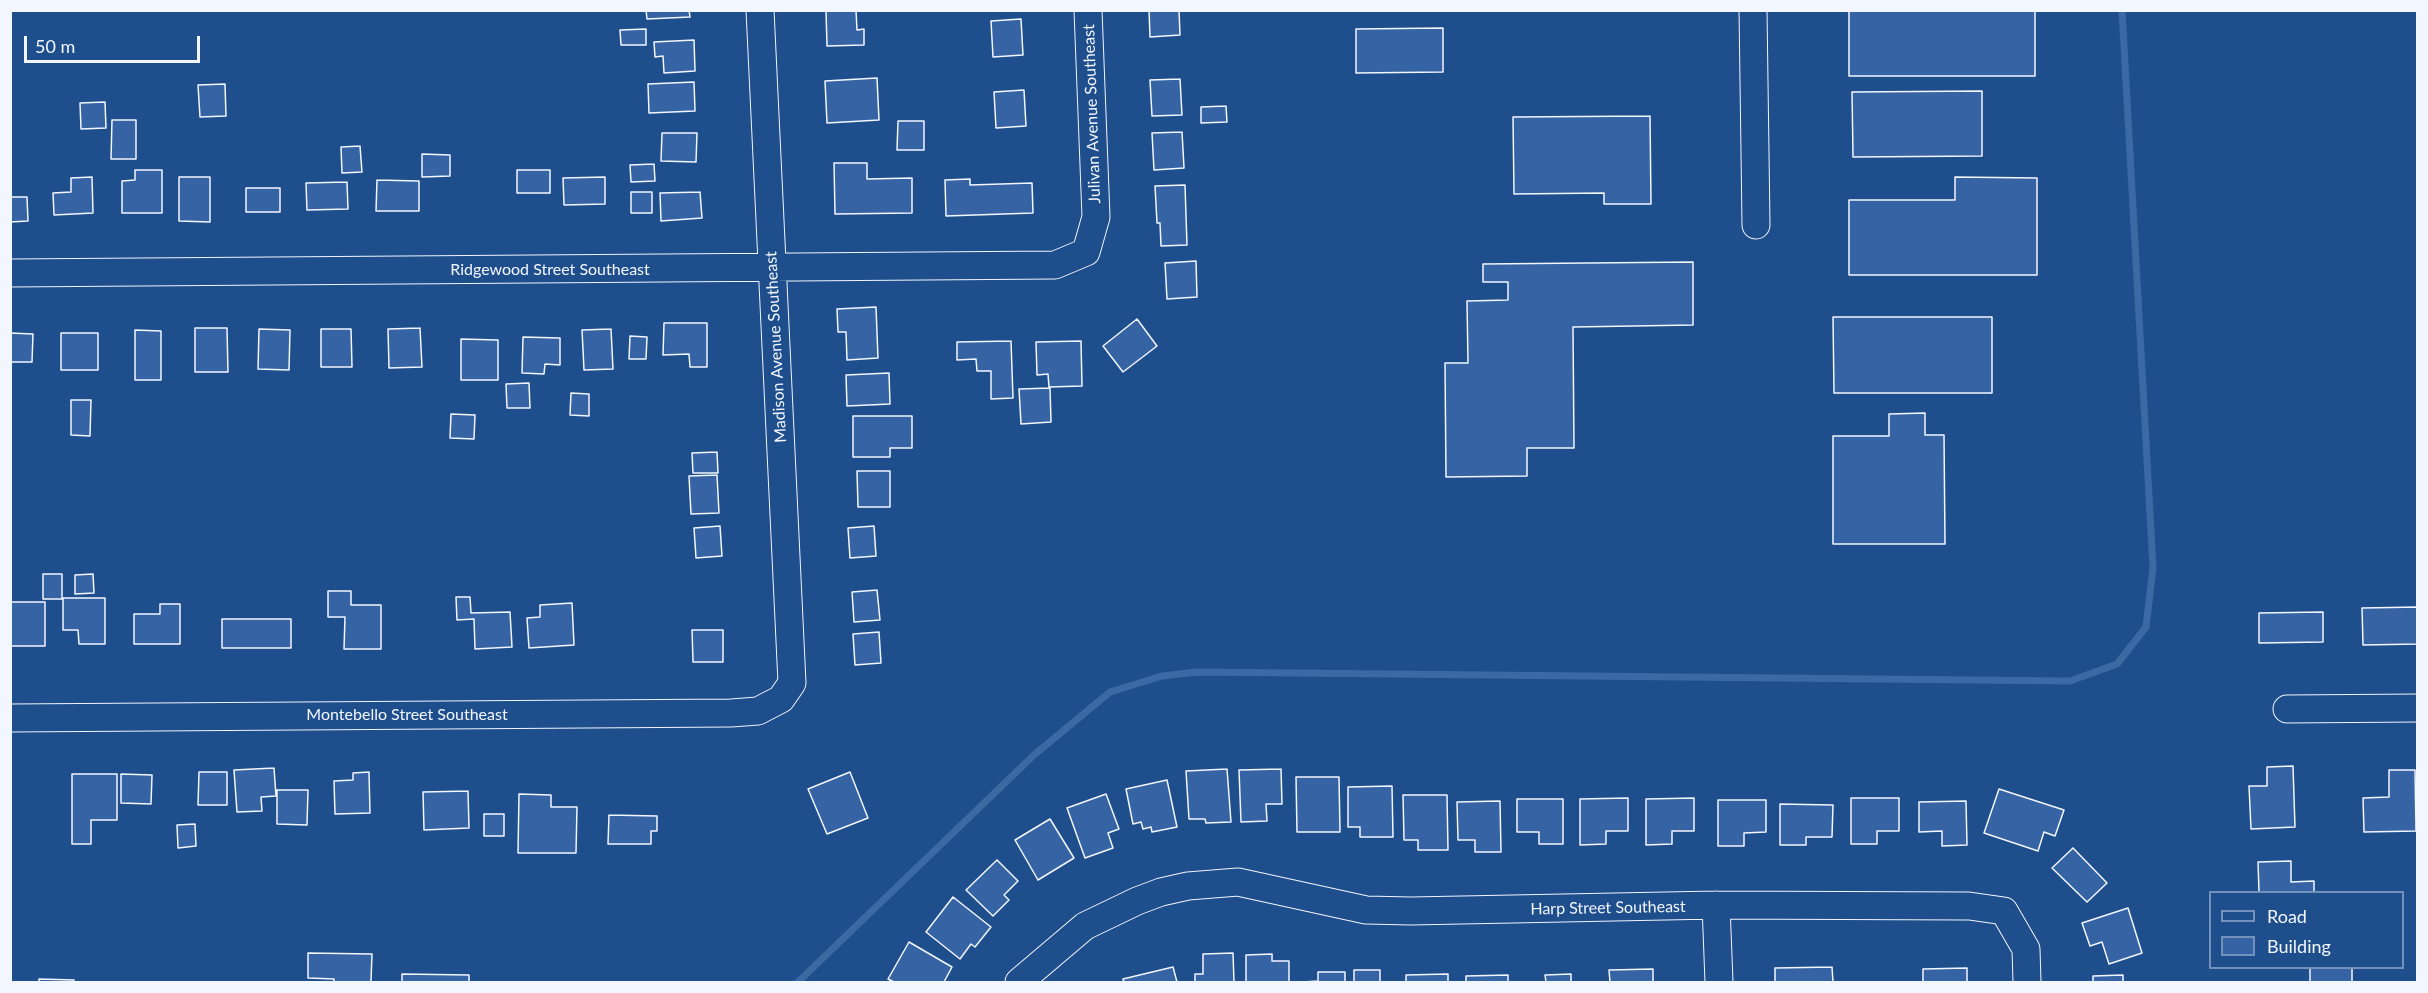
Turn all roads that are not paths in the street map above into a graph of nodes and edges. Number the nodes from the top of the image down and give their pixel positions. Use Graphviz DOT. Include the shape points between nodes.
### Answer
graph roads {
  1 [pos="760,10"];
  2 [pos="1088,10"];
  3 [pos="1754,10"];
  4 [pos="1756,225"];
  5 [pos="1086,252"];
  6 [pos="773,269"];
  7 [pos="10,273"];
  8 [pos="792,683"];
  9 [pos="2418,708"];
  10 [pos="2287,709"];
  11 [pos="10,718"];
  12 [pos="1716,905"];
  13 [pos="1019,982"];
  14 [pos="1719,982"];
  15 [pos="2027,982"];
  1 -- 6 [label="street, Madison Avenue Southeast"];
  2 -- 5 [label="street, Julivan Avenue Southeast" via="1096,217"];
  3 -- 4 [label="street"];
  5 -- 6 [label="street, Ridgewood Street Southeast" via="1055,265"];
  6 -- 7 [label="street, Ridgewood Street Southeast"];
  6 -- 8 [label="street, Madison Avenue Southeast"];
  8 -- 11 [label="street, Montebello Street Southeast" via="781,699 758,711 731,713"];
  9 -- 10 [label="street"];
  12 -- 13 [label="street, Harp Street Southeast" via="1366,910 1238,882 1215,882 1161,892 1085,926"];
  12 -- 14 [label="street"];
  12 -- 15 [label="street, Harp Street Southeast" via="1969,906 2004,911 2026,949"];
}
